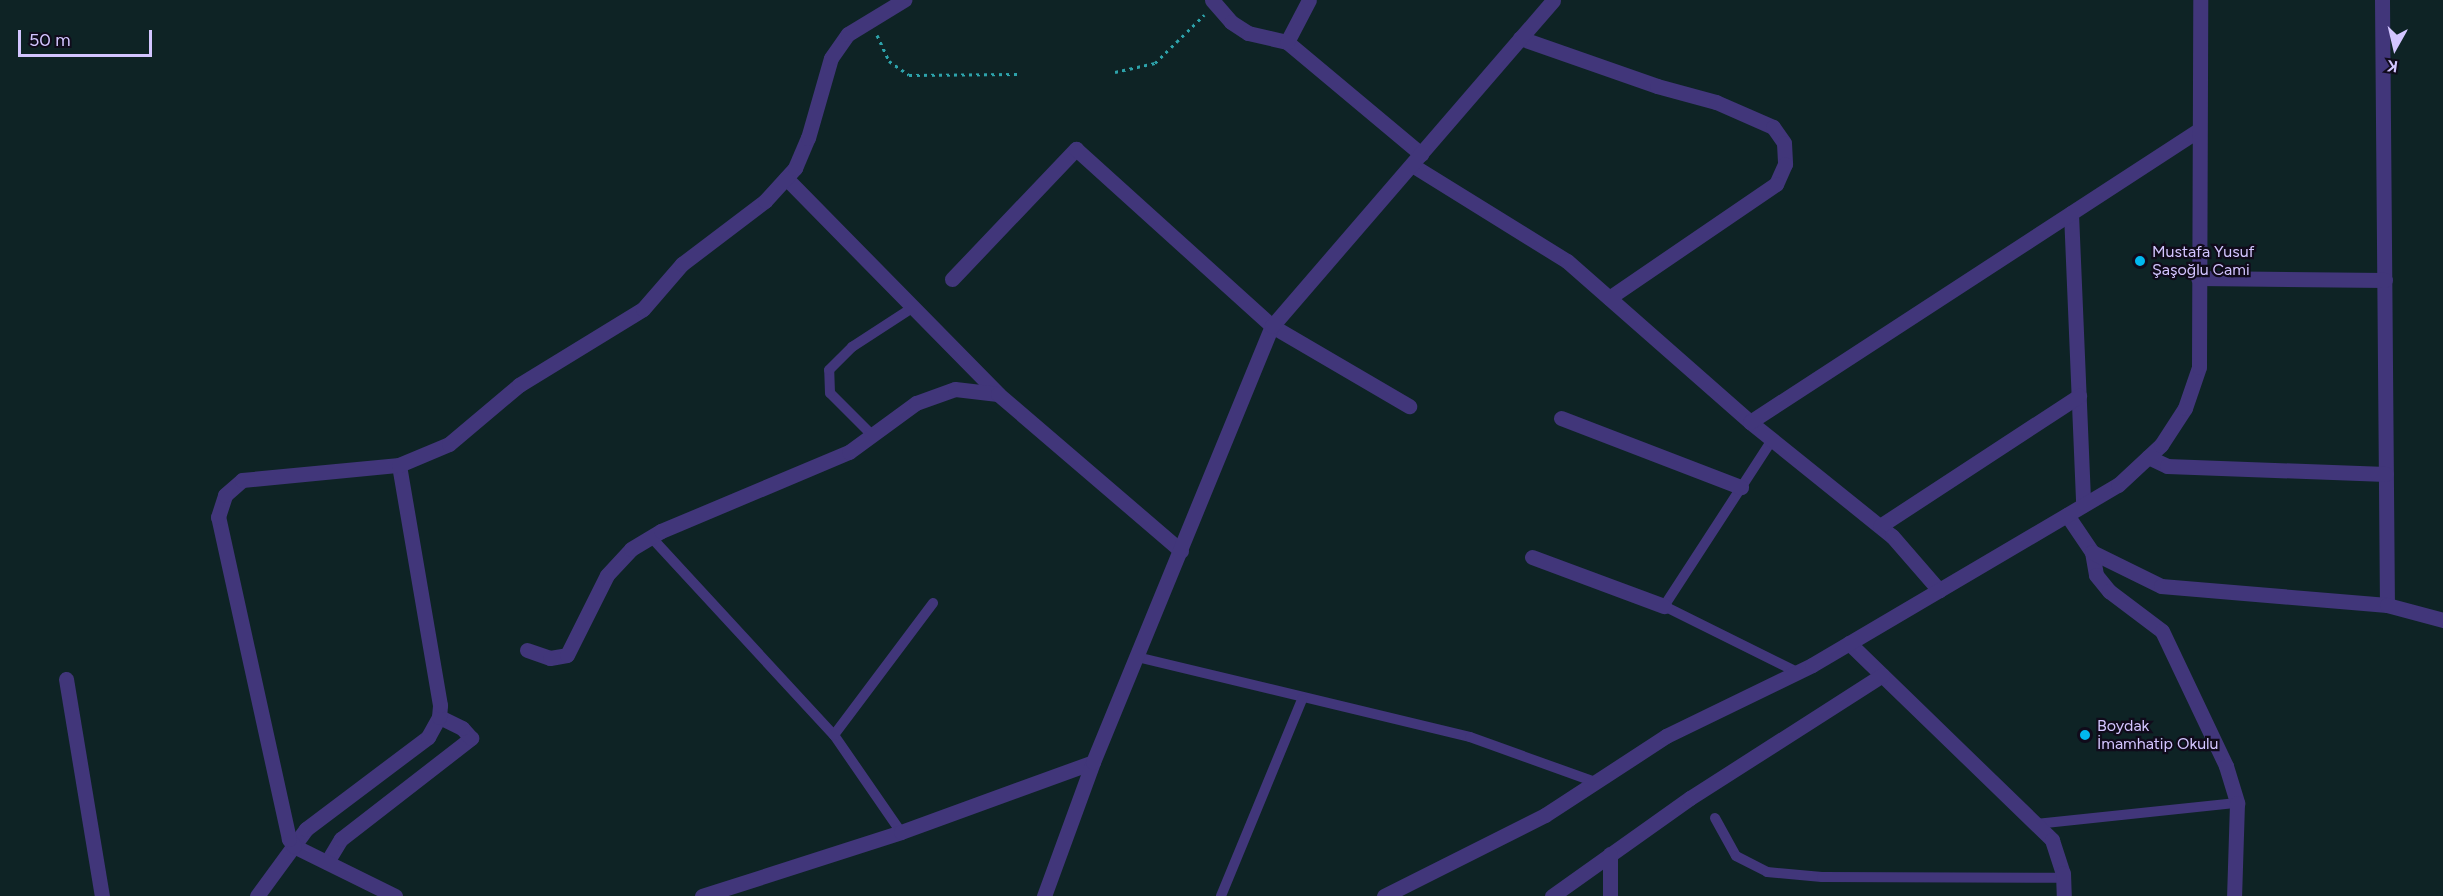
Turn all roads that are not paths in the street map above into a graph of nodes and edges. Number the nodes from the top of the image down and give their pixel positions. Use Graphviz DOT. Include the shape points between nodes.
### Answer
graph roads {
  1 [pos="904,0"];
  2 [pos="1309,0"];
  3 [pos="1553,0"];
  4 [pos="2200,0"];
  5 [pos="2382,0"];
  6 [pos="1214,2"];
  7 [pos="1520,38"];
  8 [pos="1287,42"];
  9 [pos="2197,131"];
  10 [pos="1416,159"];
  11 [pos="786,178"];
  12 [pos="2071,213"];
  13 [pos="2198,278"];
  14 [pos="952,279"];
  15 [pos="2385,280"];
  16 [pos="1609,298"];
  17 [pos="912,308"];
  18 [pos="1272,326"];
  19 [pos="998,394"];
  20 [pos="2079,396"];
  21 [pos="1409,406"];
  22 [pos="1562,418"];
  23 [pos="1750,422"];
  24 [pos="872,435"];
  25 [pos="1772,440"];
  26 [pos="2148,457"];
  27 [pos="399,465"];
  28 [pos="2386,474"];
  29 [pos="1741,487"];
  30 [pos="2083,505"];
  31 [pos="2067,514"];
  32 [pos="1880,526"];
  33 [pos="651,537"];
  34 [pos="1181,550"];
  35 [pos="2092,552"];
  36 [pos="1532,557"];
  37 [pos="1939,590"];
  38 [pos="933,603"];
  39 [pos="2387,605"];
  40 [pos="1664,606"];
  41 [pos="2443,620"];
  42 [pos="1849,643"];
  43 [pos="527,650"];
  44 [pos="1137,657"];
  45 [pos="1797,672"];
  46 [pos="1882,675"];
  47 [pos="66,679"];
  48 [pos="1302,699"];
  49 [pos="439,717"];
  50 [pos="834,735"];
  51 [pos="1093,762"];
  52 [pos="1595,782"];
  53 [pos="2237,803"];
  54 [pos="1715,818"];
  55 [pos="2036,824"];
  56 [pos="901,832"];
  57 [pos="294,846"];
  58 [pos="1610,854"];
  59 [pos="327,862"];
  60 [pos="2063,878"];
  61 [pos="102,896"];
  62 [pos="257,896"];
  63 [pos="395,896"];
  64 [pos="702,896"];
  65 [pos="1044,896"];
  66 [pos="1221,896"];
  67 [pos="1384,896"];
  68 [pos="1552,896"];
  69 [pos="1610,896"];
  70 [pos="2064,896"];
  71 [pos="2234,896"];
  1 -- 11 [label="street" via="848,33 831,58 808,138 795,168"];
  2 -- 8 [label="street"];
  3 -- 7 [label="street"];
  4 -- 9 [label="street"];
  5 -- 15 [label="street"];
  6 -- 8 [label="street" via="1248,33"];
  7 -- 10 [label="street"];
  7 -- 16 [label="street" via="1657,86 1716,102 1773,127 1784,143 1785,164 1776,184"];
  8 -- 10 [label="street"];
  9 -- 12 [label="street"];
  9 -- 13 [label="street"];
  10 -- 16 [label="street" via="1567,261"];
  10 -- 18 [label="street"];
  11 -- 17 [label="street"];
  11 -- 27 [label="street" via="765,201 682,264 643,309 519,385 449,444"];
  12 -- 20 [label="street"];
  12 -- 23 [label="street"];
  13 -- 15 [label="street"];
  13 -- 26 [label="street" via="2199,367 2185,408 2162,445"];
  14 -- 18 [label="street" via="1076,149"];
  15 -- 28 [label="street"];
  16 -- 23 [label="street"];
  17 -- 19 [label="street"];
  17 -- 24 [label="lane" via="852,347 829,370 830,393"];
  18 -- 21 [label="street"];
  18 -- 34 [label="street"];
  19 -- 24 [label="street" via="975,389 935,394"];
  19 -- 34 [label="street"];
  20 -- 30 [label="street"];
  20 -- 32 [label="street"];
  22 -- 29 [label="street"];
  23 -- 25 [label="street"];
  24 -- 33 [label="street" via="849,452"];
  25 -- 29 [label="lane"];
  25 -- 32 [label="street"];
  26 -- 28 [label="street" via="2167,466"];
  26 -- 30 [label="street" via="2118,485"];
  27 -- 49 [label="street"];
  27 -- 57 [label="street" via="242,480 220,506 218,517 285,827"];
  28 -- 39 [label="street"];
  29 -- 40 [label="lane"];
  30 -- 31 [label="street"];
  31 -- 35 [label="street"];
  31 -- 37 [label="street"];
  32 -- 37 [label="street"];
  33 -- 43 [label="street" via="631,549 607,574 567,655 550,658"];
  33 -- 50 [label="lane"];
  34 -- 44 [label="street"];
  35 -- 39 [label="street" via="2118,562 2137,578 2161,586"];
  35 -- 53 [label="street" via="2096,575 2109,591 2162,631 2226,766"];
  36 -- 40 [label="street"];
  37 -- 42 [label="street"];
  38 -- 50 [label="lane"];
  39 -- 41 [label="street"];
  40 -- 45 [label="lane"];
  42 -- 45 [label="street"];
  42 -- 46 [label="street"];
  44 -- 48 [label="lane"];
  44 -- 51 [label="street"];
  45 -- 52 [label="street" via="1666,736"];
  46 -- 55 [label="street"];
  46 -- 58 [label="street"];
  47 -- 61 [label="street"];
  48 -- 52 [label="lane" via="1470,737"];
  48 -- 66 [label="lane"];
  49 -- 57 [label="street" via="428,737 306,829"];
  49 -- 59 [label="street" via="462,728 471,738 341,839"];
  50 -- 56 [label="lane"];
  51 -- 56 [label="street"];
  51 -- 65 [label="street"];
  52 -- 67 [label="street" via="1545,815"];
  53 -- 55 [label="lane"];
  53 -- 71 [label="street"];
  54 -- 60 [label="lane" via="1736,856 1767,872 1822,878"];
  55 -- 60 [label="street" via="2052,840"];
  56 -- 64 [label="street"];
  57 -- 59 [label="street"];
  57 -- 62 [label="street"];
  58 -- 68 [label="street"];
  58 -- 69 [label="street"];
  59 -- 63 [label="street"];
  60 -- 70 [label="street"];
}
